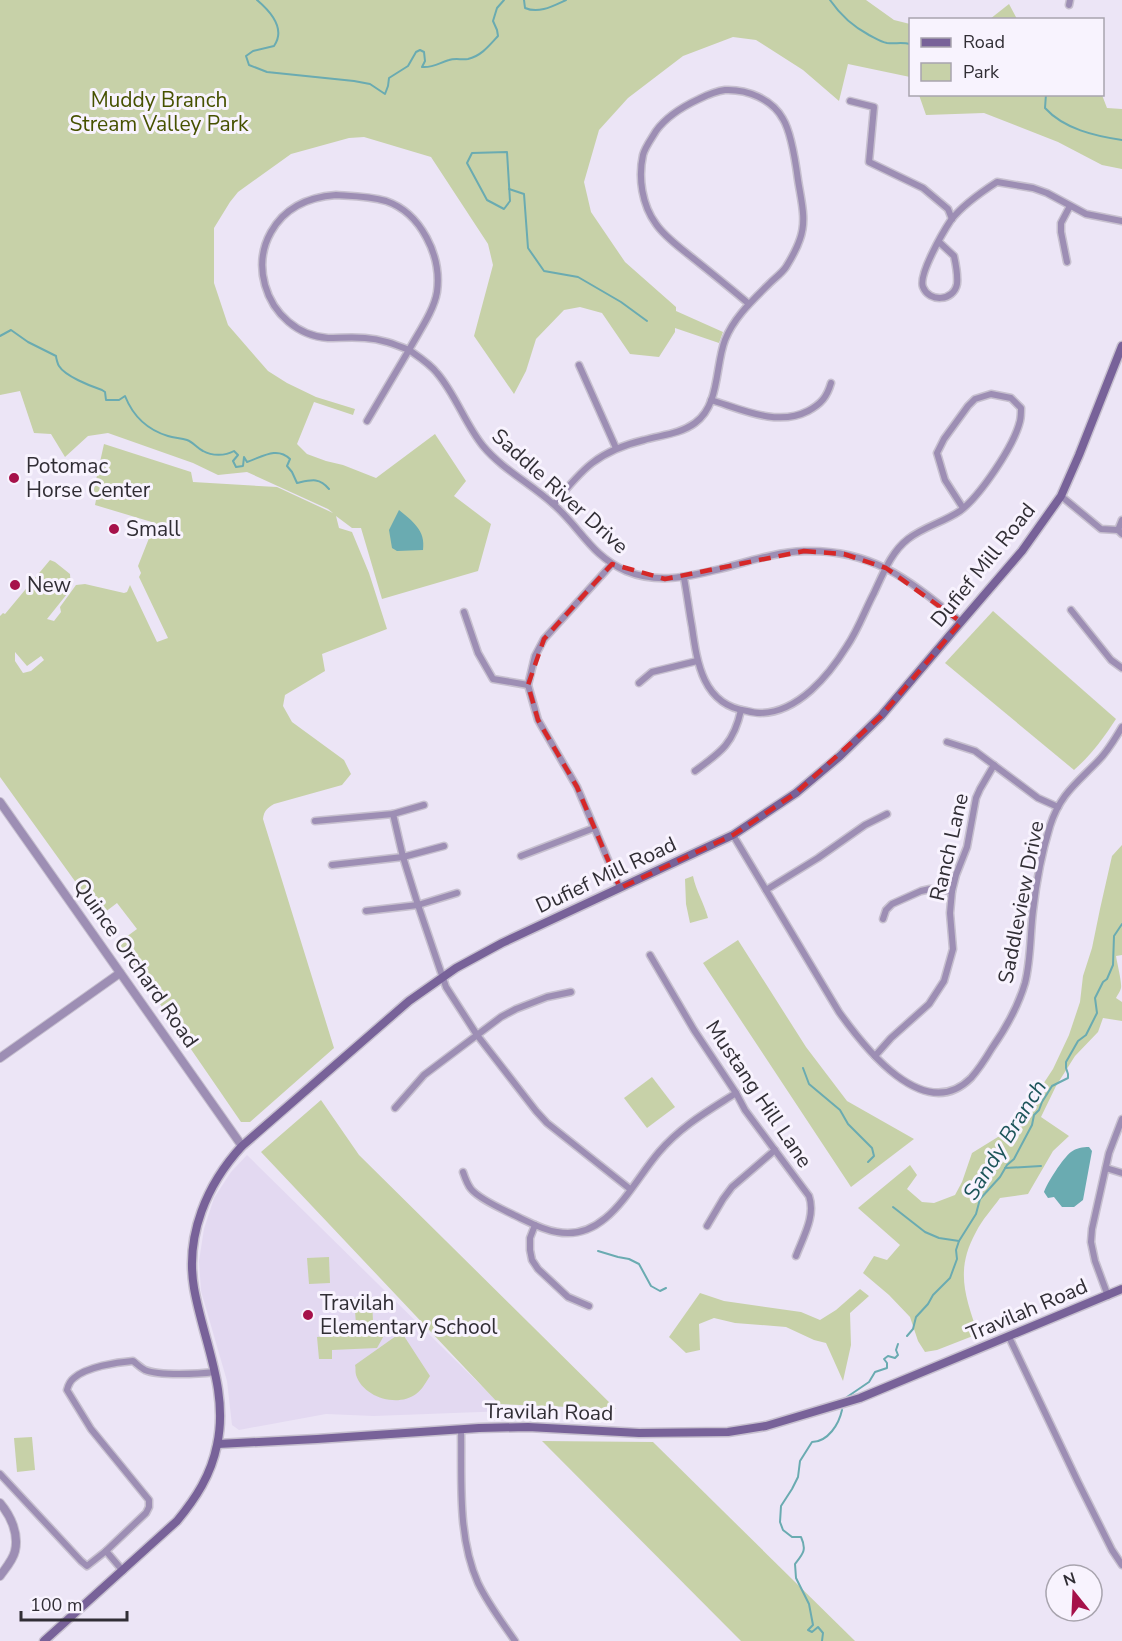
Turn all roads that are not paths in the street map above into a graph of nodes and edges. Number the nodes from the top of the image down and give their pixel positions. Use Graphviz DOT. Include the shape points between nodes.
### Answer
graph roads {
  1 [pos="850,101"];
  2 [pos="1070,206"];
  3 [pos="951,219"];
  4 [pos="1122,221"];
  5 [pos="939,242"];
  6 [pos="1067,262"];
  7 [pos="749,304"];
  8 [pos="1122,346"];
  9 [pos="409,350"];
  10 [pos="579,365"];
  11 [pos="831,383"];
  12 [pos="711,400"];
  13 [pos="367,421"];
  14 [pos="616,448"];
  15 [pos="1061,496"];
  16 [pos="554,504"];
  17 [pos="963,508"];
  18 [pos="1122,520"];
  19 [pos="1120,532"];
  20 [pos="612,564"];
  21 [pos="886,568"];
  22 [pos="684,578"];
  23 [pos="1071,610"];
  24 [pos="464,612"];
  25 [pos="962,622"];
  26 [pos="697,661"];
  27 [pos="1122,668"];
  28 [pos="639,683"];
  29 [pos="528,685"];
  30 [pos="741,710"];
  31 [pos="1122,727"];
  32 [pos="947,742"];
  33 [pos="994,765"];
  34 [pos="695,771"];
  35 [pos="0,802"];
  36 [pos="424,806"];
  37 [pos="1058,807"];
  38 [pos="393,814"];
  39 [pos="887,814"];
  40 [pos="315,821"];
  41 [pos="594,828"];
  42 [pos="734,835"];
  43 [pos="444,846"];
  44 [pos="521,856"];
  45 [pos="403,857"];
  46 [pos="332,865"];
  47 [pos="620,888"];
  48 [pos="766,890"];
  49 [pos="951,891"];
  50 [pos="457,894"];
  51 [pos="418,905"];
  52 [pos="366,911"];
  53 [pos="883,919"];
  54 [pos="650,955"];
  55 [pos="120,973"];
  56 [pos="442,977"];
  57 [pos="572,992"];
  58 [pos="477,1035"];
  59 [pos="875,1056"];
  60 [pos="0,1058"];
  61 [pos="736,1093"];
  62 [pos="394,1108"];
  63 [pos="1122,1119"];
  64 [pos="242,1146"];
  65 [pos="775,1150"];
  66 [pos="1106,1168"];
  67 [pos="463,1172"];
  68 [pos="1122,1173"];
  69 [pos="630,1189"];
  70 [pos="535,1225"];
  71 [pos="707,1226"];
  72 [pos="796,1256"];
  73 [pos="1122,1289"];
  74 [pos="1108,1296"];
  75 [pos="589,1306"];
  76 [pos="1009,1337"];
  77 [pos="216,1372"];
  78 [pos="461,1429"];
  79 [pos="218,1443"];
  80 [pos="0,1474"];
  81 [pos="0,1503"];
  82 [pos="106,1551"];
  83 [pos="1122,1565"];
  84 [pos="123,1571"];
  85 [pos="0,1576"];
  86 [pos="44,1641"];
  87 [pos="516,1641"];
  1 -- 3 [label="street" via="874,107 869,162 923,188 948,209"];
  2 -- 3 [label="street" via="1033,188 997,182"];
  2 -- 4 [label="street" via="1086,214"];
  2 -- 6 [label="street" via="1061,223"];
  3 -- 5 [label="street"];
  5 -- 5 [label="street" via="921,280 935,299 952,294 957,285 954,256"];
  7 -- 7 [label="street" via="786,267 800,240 803,214 784,121 775,108 754,94 724,90 692,102 657,129 643,153 641,185 657,227"];
  7 -- 12 [label="street" via="725,340"];
  8 -- 15 [label="main road, Dufief Mill Road"];
  9 -- 9 [label="street, Saddle River Drive" via="364,337 315,336 279,314 262,276 262,258 277,221 306,200 336,195 369,196 410,216 431,246 437,279 433,305"];
  9 -- 13 [label="street"];
  9 -- 16 [label="street, Saddle River Drive" via="438,373 484,447"];
  10 -- 14 [label="street"];
  11 -- 12 [label="street" via="818,405 789,418 764,416"];
  12 -- 14 [label="street" via="698,421 680,432"];
  14 -- 16 [label="street" via="577,475"];
  15 -- 19 [label="street" via="1101,529"];
  15 -- 25 [label="main road, Dufief Mill Road" via="1022,551"];
  16 -- 20 [label="street, Saddle River Drive" via="590,546"];
  17 -- 17 [label="street" via="989,480 1016,434 1021,408 1011,398 991,394 975,399 937,453 945,480"];
  17 -- 21 [label="street" via="906,540"];
  18 -- 19 [label="street"];
  20 -- 22 [label="street, Saddle River Drive" via="649,577"];
  20 -- 29 [label="street" via="544,639"];
  21 -- 22 [label="street, Saddle River Drive" via="844,554 804,551"];
  21 -- 25 [label="street, Saddle River Drive" via="913,583"];
  21 -- 30 [label="street" via="848,645 821,680 784,708 761,713"];
  22 -- 26 [label="street"];
  23 -- 27 [label="street"];
  24 -- 29 [label="street" via="478,653 493,679"];
  25 -- 42 [label="main road, Dufief Mill Road" via="840,756 796,793"];
  26 -- 28 [label="street" via="652,672"];
  26 -- 30 [label="street" via="711,690 723,702"];
  29 -- 41 [label="street" via="538,720 577,787"];
  30 -- 34 [label="street" via="732,737 716,756"];
  31 -- 37 [label="street, Saddleview Drive" via="1110,747 1068,790"];
  32 -- 33 [label="street" via="975,751"];
  33 -- 37 [label="street" via="1038,798"];
  33 -- 49 [label="street, Ranch Lane" via="976,798 967,847"];
  35 -- 55 [label="street, Quince Orchard Road"];
  36 -- 38 [label="street"];
  37 -- 59 [label="street, Saddleview Drive" via="1038,881 1024,985 1010,1021 982,1064 970,1079 953,1089 929,1093 906,1083"];
  38 -- 40 [label="street"];
  38 -- 45 [label="street"];
  39 -- 48 [label="street"];
  41 -- 44 [label="street"];
  41 -- 47 [label="street"];
  42 -- 47 [label="main road, Dufief Mill Road"];
  42 -- 48 [label="street, Saddleview Drive"];
  43 -- 45 [label="street"];
  45 -- 46 [label="street"];
  45 -- 51 [label="street"];
  47 -- 56 [label="main road, Dufief Mill Road" via="502,943"];
  48 -- 59 [label="street, Saddleview Drive" via="839,1012"];
  49 -- 53 [label="street" via="921,891 892,904"];
  49 -- 59 [label="street, Ranch Lane" via="953,949 944,981 929,1004"];
  50 -- 51 [label="street"];
  51 -- 52 [label="street"];
  51 -- 56 [label="street"];
  54 -- 61 [label="street, Mustang Hill Lane"];
  55 -- 60 [label="street"];
  55 -- 64 [label="street, Quince Orchard Road"];
  56 -- 58 [label="street"];
  56 -- 64 [label="main road, Dufief Mill Road"];
  57 -- 58 [label="street" via="516,1009"];
  58 -- 62 [label="street" via="424,1075"];
  58 -- 69 [label="street" via="547,1123"];
  61 -- 65 [label="street, Mustang Hill Lane"];
  61 -- 69 [label="street" via="680,1130"];
  63 -- 66 [label="street"];
  64 -- 77 [label="main road, Dufief Mill Road" via="216,1178 202,1206 193,1250 194,1288"];
  65 -- 71 [label="street" via="732,1187"];
  65 -- 72 [label="street, Mustang Hill Lane" via="811,1203 810,1219"];
  66 -- 68 [label="street"];
  66 -- 74 [label="street" via="1091,1242"];
  67 -- 70 [label="street" via="477,1194"];
  69 -- 70 [label="street" via="611,1214 593,1227 572,1233"];
  70 -- 75 [label="street" via="530,1238 532,1260 568,1297"];
  73 -- 74 [label="main road, Travilah Road"];
  74 -- 76 [label="main road, Travilah Road"];
  76 -- 78 [label="main road, Travilah Road" via="857,1399 766,1426 728,1432 639,1433 528,1427"];
  76 -- 83 [label="street"];
  77 -- 79 [label="main road, Dufief Mill Road"];
  77 -- 82 [label="street" via="151,1372 133,1361 116,1362 80,1374 69,1384 67,1390 91,1429 149,1500 146,1514"];
  78 -- 79 [label="main road, Travilah Road"];
  78 -- 87 [label="street" via="464,1528 469,1559 493,1610"];
  79 -- 84 [label="main road" via="195,1499"];
  80 -- 82 [label="street" via="81,1562 87,1566"];
  81 -- 85 [label="street" via="14,1527 15,1551"];
  82 -- 84 [label="street"];
  84 -- 86 [label="main road"];
}
